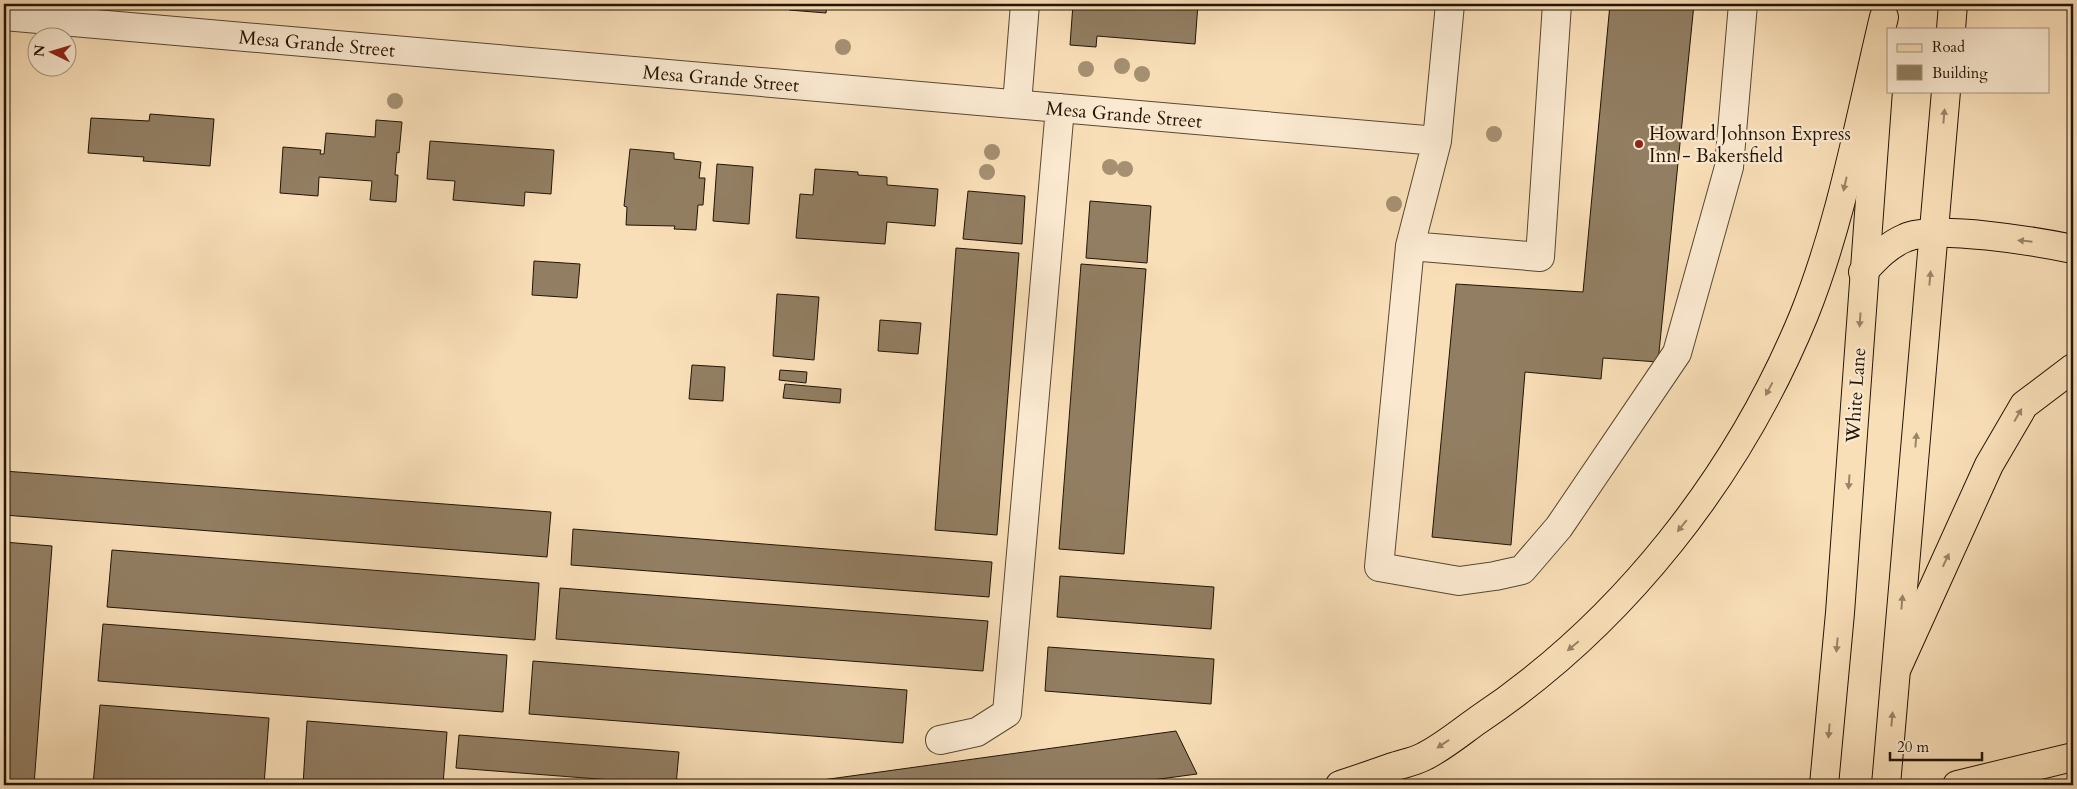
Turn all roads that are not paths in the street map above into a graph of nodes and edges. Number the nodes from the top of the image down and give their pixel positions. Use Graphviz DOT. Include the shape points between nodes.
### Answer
graph roads {
  1 [pos="1025,4"];
  2 [pos="1450,4"];
  3 [pos="1558,4"];
  4 [pos="1743,4"];
  5 [pos="1953,4"];
  6 [pos="1884,10"];
  7 [pos="45,11"];
  8 [pos="4,16"];
  9 [pos="1951,28"];
  10 [pos="1946,92"];
  11 [pos="1018,104"];
  12 [pos="1060,108"];
  13 [pos="1437,141"];
  14 [pos="1934,232"];
  15 [pos="1410,246"];
  16 [pos="2073,249"];
  17 [pos="1863,272"];
  18 [pos="2073,368"];
  19 [pos="1897,668"];
  20 [pos="940,740"];
  21 [pos="2073,758"];
  22 [pos="1340,785"];
  23 [pos="1824,785"];
  24 [pos="1886,785"];
  25 [pos="1957,785"];
  1 -- 11 [label="street"];
  2 -- 13 [label="street"];
  3 -- 15 [label="street" via="1540,257"];
  4 -- 15 [label="street" via="1729,166 1677,353 1559,527 1522,570 1459,581 1379,567"];
  5 -- 9 [label="main road"];
  6 -- 17 [label="main road, White Lane"];
  6 -- 22 [label="main road, one-way" via="1836,223 1804,314 1771,387 1731,456 1686,522 1634,584 1578,641 1505,702 1425,756"];
  7 -- 8 [label="street, Mesa Grande Street"];
  7 -- 11 [label="street, Mesa Grande Street"];
  14 -- 10 [label="main road, one-way"];
  11 -- 12 [label="street, Mesa Grande Street"];
  12 -- 13 [label="street, Mesa Grande Street"];
  12 -- 20 [label="street" via="1006,713 976,732"];
  13 -- 15 [label="street"];
  16 -- 14 [label="main road, one-way"];
  14 -- 17 [label="main road" via="1906,237 1884,250"];
  19 -- 14 [label="main road, one-way"];
  17 -- 23 [label="main road, White Lane, one-way"];
  19 -- 18 [label="main road, one-way" via="1989,465 2024,405"];
  24 -- 19 [label="main road, one-way"];
  21 -- 25 [label="main road"];
}
